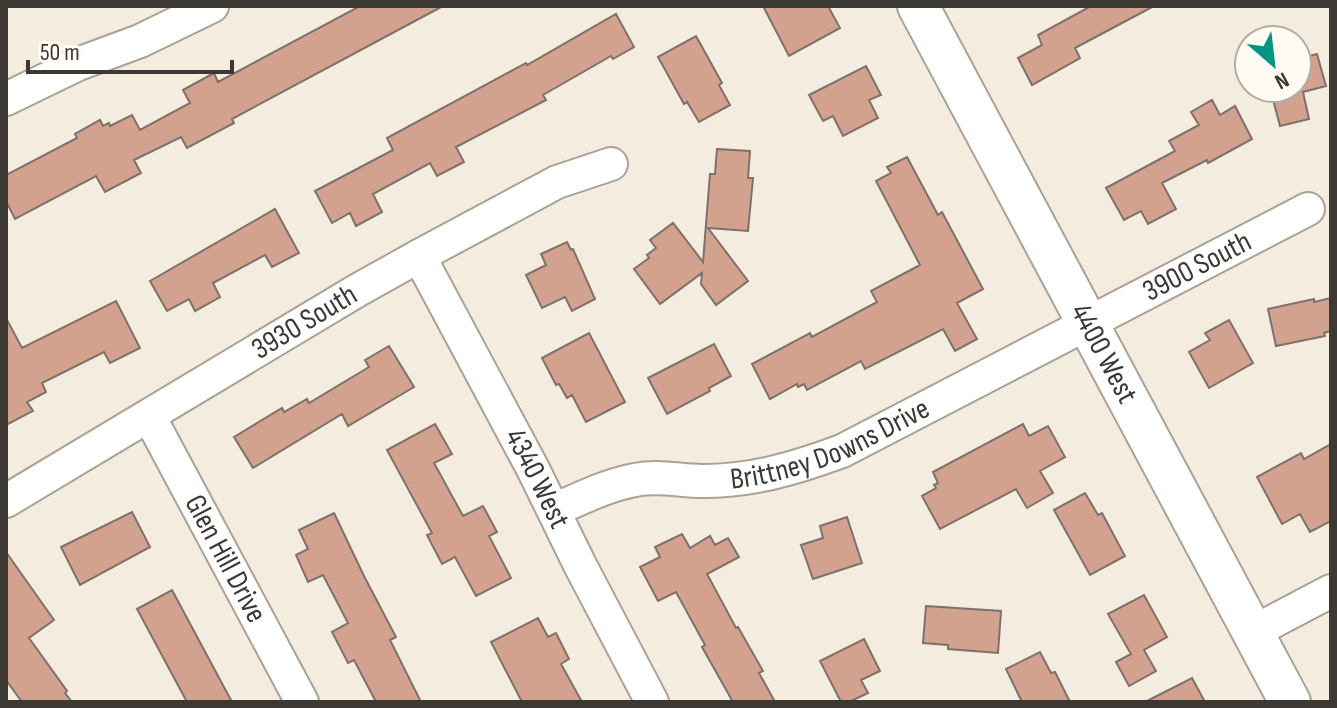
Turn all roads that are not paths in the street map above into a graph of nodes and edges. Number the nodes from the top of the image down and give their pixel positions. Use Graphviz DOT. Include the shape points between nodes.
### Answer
graph roads {
  1 [pos="928,9"];
  2 [pos="192,11"];
  3 [pos="6,99"];
  4 [pos="611,164"];
  5 [pos="1308,209"];
  6 [pos="419,256"];
  7 [pos="1087,323"];
  8 [pos="149,416"];
  9 [pos="6,501"];
  10 [pos="554,510"];
  11 [pos="1331,591"];
  12 [pos="1253,632"];
  13 [pos="302,702"];
  14 [pos="652,702"];
  15 [pos="1290,702"];
  1 -- 7 [label="street, 4400 West"];
  2 -- 3 [label="street" via="140,41"];
  4 -- 6 [label="street, 3930 South" via="557,182"];
  5 -- 7 [label="street, 3900 South"];
  6 -- 8 [label="street, 3930 South"];
  6 -- 10 [label="street, 4340 West"];
  7 -- 10 [label="street, Brittney Downs Drive" via="842,451 807,464 742,479 637,479"];
  7 -- 12 [label="street, 4400 West"];
  8 -- 9 [label="street, 3930 South"];
  8 -- 13 [label="street, Glen Hill Drive"];
  10 -- 14 [label="street, 4340 West"];
  11 -- 12 [label="street"];
  12 -- 15 [label="street, 4400 West"];
}
